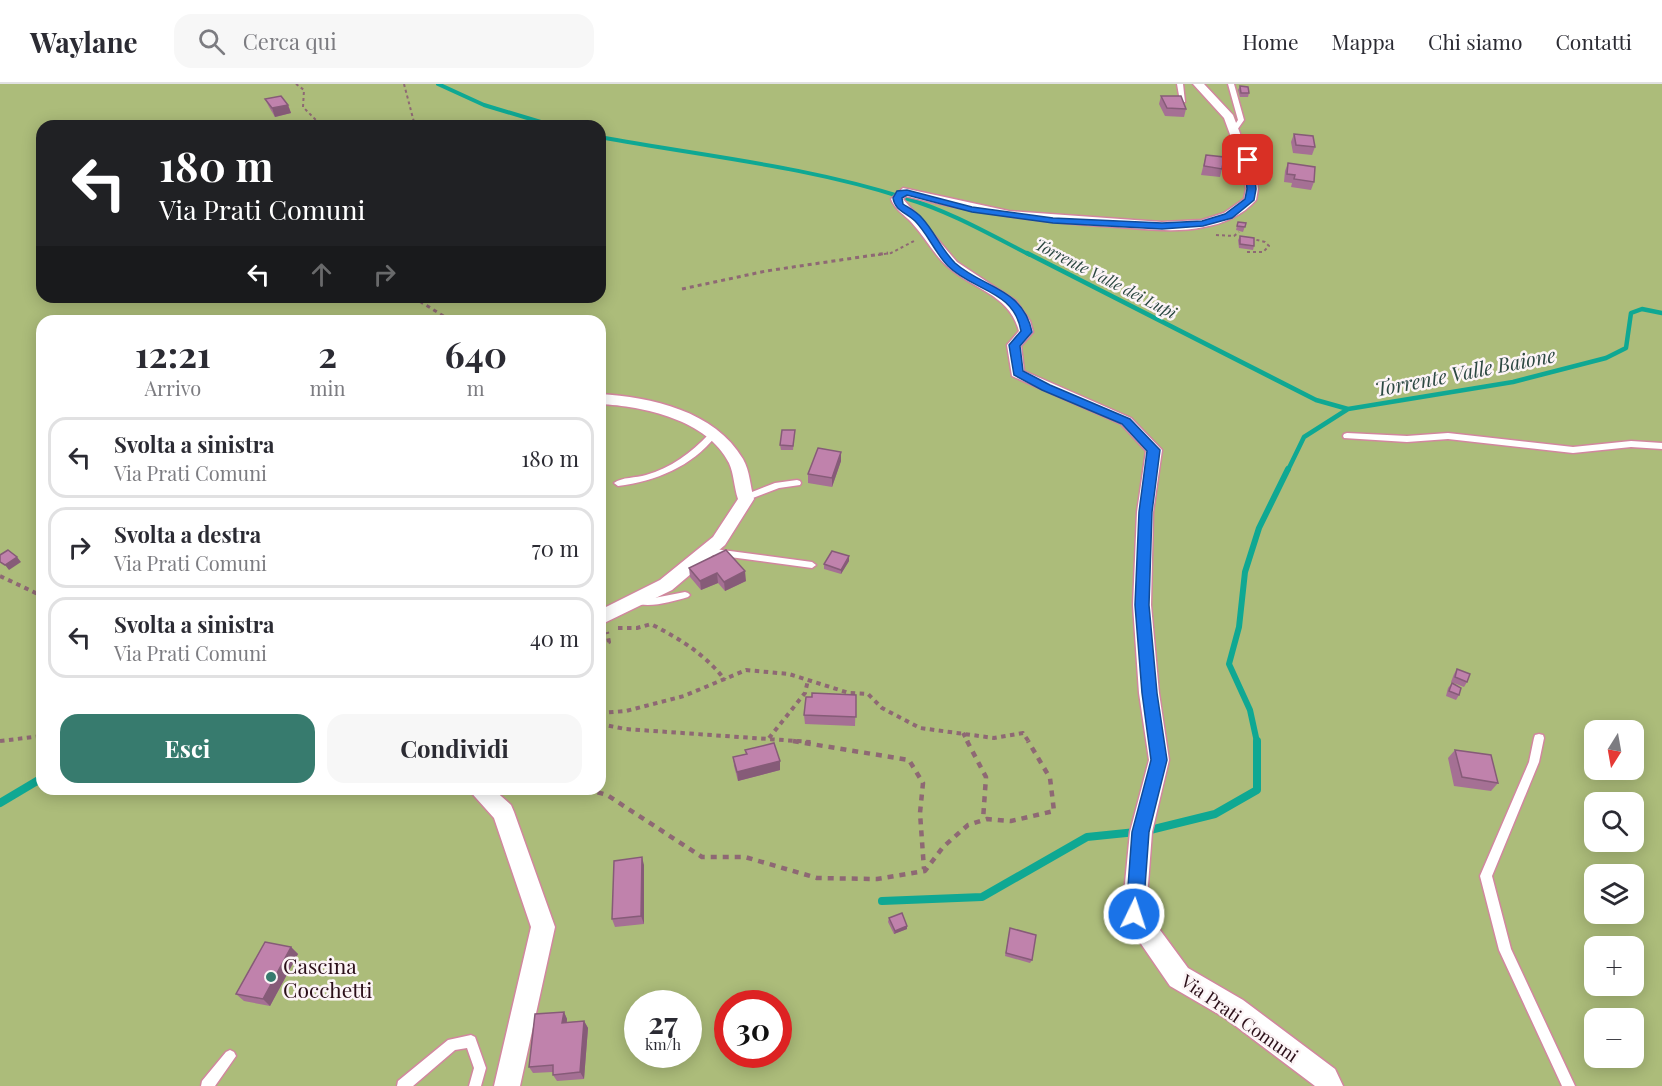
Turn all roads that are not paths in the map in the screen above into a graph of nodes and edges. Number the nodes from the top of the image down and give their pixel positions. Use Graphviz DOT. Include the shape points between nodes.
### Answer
graph roads {
  1 [pos="1180,84"];
  2 [pos="1198,84"];
  3 [pos="1231,84"];
  4 [pos="1183,101"];
  5 [pos="1235,129"];
  6 [pos="606,400"];
  7 [pos="712,436"];
  8 [pos="1347,436"];
  9 [pos="1662,446"];
  10 [pos="618,483"];
  11 [pos="797,483"];
  12 [pos="745,498"];
  13 [pos="707,551"];
  14 [pos="812,565"];
  15 [pos="685,595"];
  16 [pos="633,601"];
  17 [pos="606,615"];
  18 [pos="1539,738"];
  19 [pos="485,795"];
  20 [pos="230,1056"];
  21 [pos="207,1086"];
  22 [pos="403,1086"];
  23 [pos="475,1086"];
  24 [pos="507,1086"];
  25 [pos="1330,1086"];
  26 [pos="1569,1086"];
  1 -- 4 [label="lane"];
  2 -- 5 [label="street, Via Prati Comuni"];
  3 -- 5 [label="lane" via="1241,120"];
  5 -- 25 [label="street, Via Prati Comuni" via="1236,137 1246,148 1252,189 1248,203 1228,216 1203,224 1053,220 972,210 900,192 897,198 899,205 918,218 952,265 1014,304 1024,317 1026,332 1014,345 1017,373 1126,421 1154,450 1145,512 1142,605 1159,760 1141,832 1134,914 1179,976 1234,1010 1326,1078"];
  6 -- 7 [label="street" via="648,403 704,427"];
  7 -- 10 [label="lane" via="661,475"];
  7 -- 12 [label="street" via="736,460"];
  8 -- 9 [label="lane" via="1448,436 1573,450 1631,444"];
  11 -- 12 [label="lane" via="778,485"];
  12 -- 13 [label="street" via="719,541"];
  13 -- 14 [label="lane"];
  13 -- 16 [label="street" via="666,585"];
  15 -- 16 [label="lane"];
  16 -- 17 [label="street"];
  18 -- 26 [label="lane" via="1534,762 1486,876 1505,950"];
  19 -- 24 [label="street" via="503,812 543,927"];
  20 -- 21 [label="lane"];
  22 -- 23 [label="lane" via="452,1044 471,1041 480,1068"];
}
